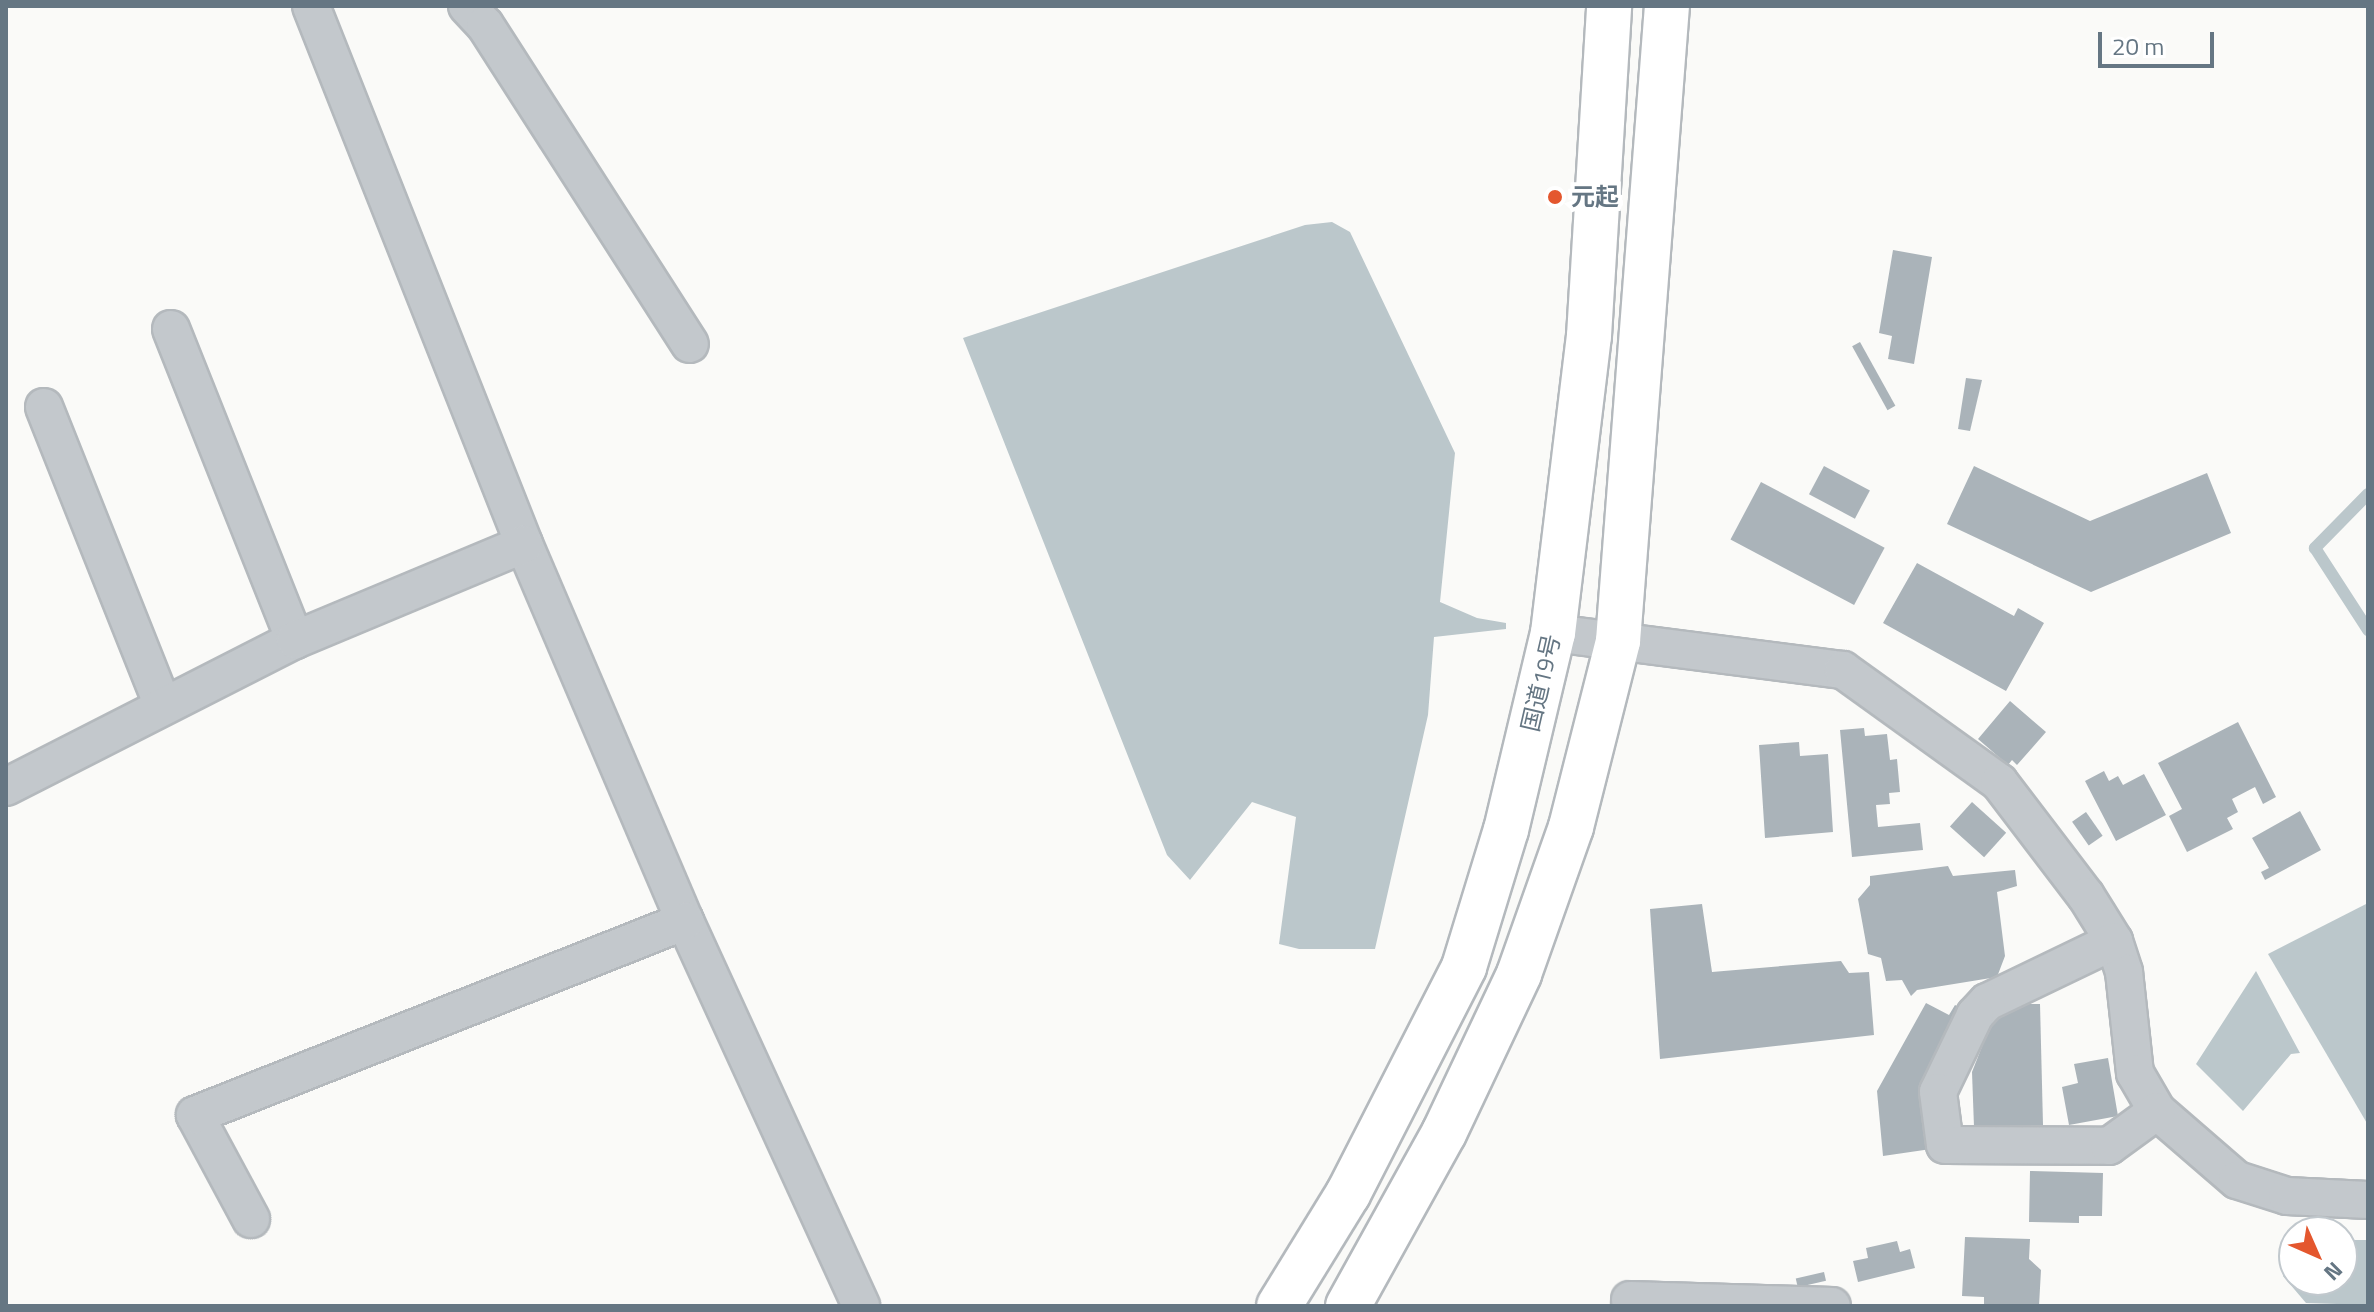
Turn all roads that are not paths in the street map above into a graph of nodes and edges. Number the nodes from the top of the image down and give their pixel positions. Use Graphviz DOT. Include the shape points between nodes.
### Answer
graph roads {
  1 [pos="311,6"];
  2 [pos="1609,6"];
  3 [pos="1667,6"];
  4 [pos="484,12"];
  5 [pos="171,329"];
  6 [pos="690,344"];
  7 [pos="44,407"];
  8 [pos="524,544"];
  9 [pos="1553,633"];
  10 [pos="295,640"];
  11 [pos="1618,641"];
  12 [pos="163,706"];
  13 [pos="6,787"];
  14 [pos="685,921"];
  15 [pos="2114,941"];
  16 [pos="2157,1111"];
  17 [pos="2368,1200"];
  18 [pos="251,1219"];
  19 [pos="1630,1300"];
  20 [pos="861,1306"];
  21 [pos="1279,1306"];
  22 [pos="1348,1306"];
  23 [pos="1832,1306"];
  1 -- 8 [label="street"];
  2 -- 9 [label="highway, 国道19号" via="1589,336"];
  3 -- 11 [label="highway"];
  4 -- 6 [label="street"];
  5 -- 10 [label="street"];
  7 -- 12 [label="street"];
  8 -- 10 [label="street"];
  8 -- 14 [label="street"];
  9 -- 11 [label="street"];
  9 -- 21 [label="highway, 国道19号" via="1506,830 1464,967 1348,1194"];
  10 -- 12 [label="street"];
  11 -- 15 [label="street" via="1843,670 1999,782"];
  11 -- 22 [label="highway" via="1571,827 1519,974 1444,1133"];
  12 -- 13 [label="street"];
  14 -- 18 [label="street" via="195,1115"];
  14 -- 20 [label="street"];
  15 -- 16 [label="street" via="2124,972 2135,1073"];
  15 -- 16 [label="street" via="1987,1002 1975,1015 1938,1092 1945,1145 2109,1146"];
  16 -- 17 [label="street" via="2237,1180 2287,1196"];
  19 -- 23 [label="street"];
}
